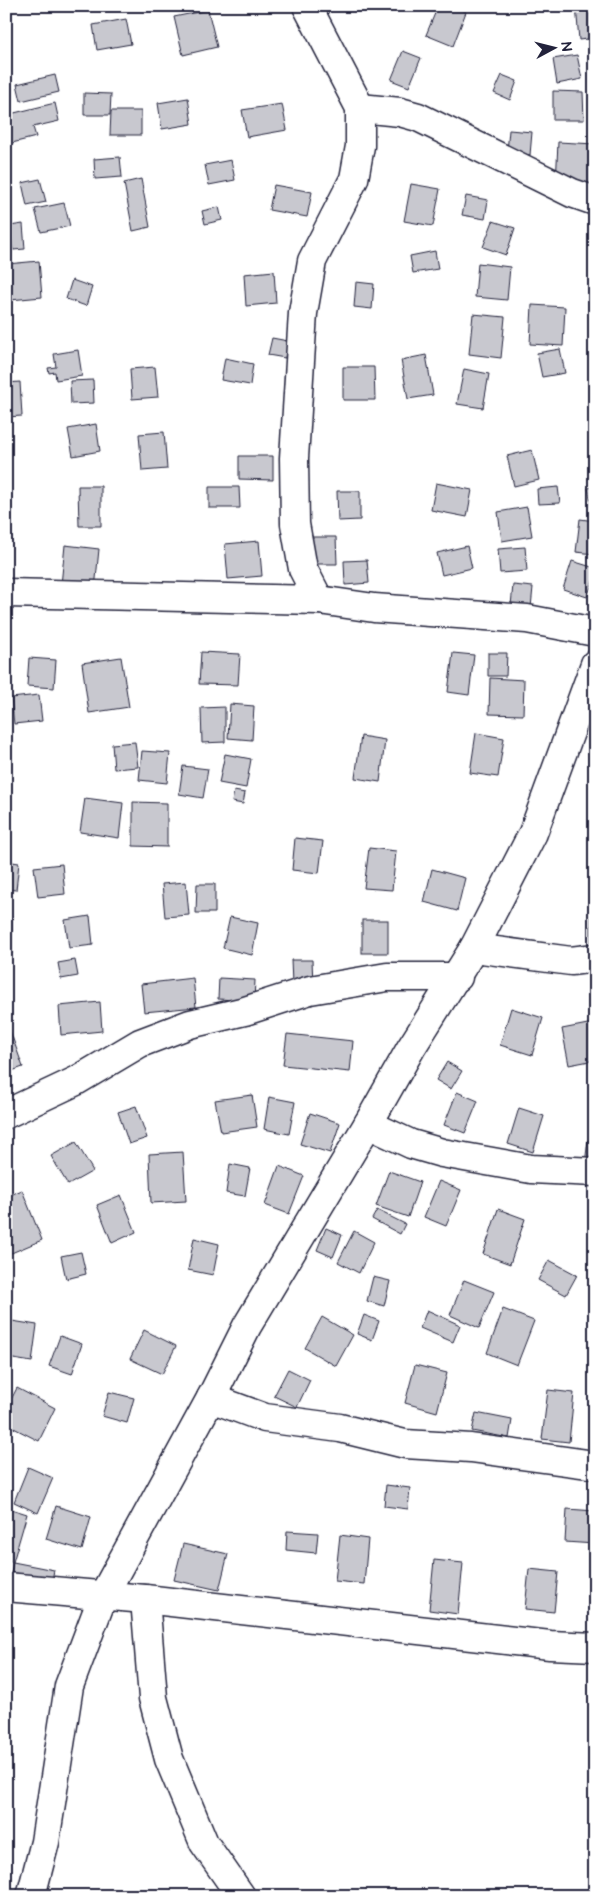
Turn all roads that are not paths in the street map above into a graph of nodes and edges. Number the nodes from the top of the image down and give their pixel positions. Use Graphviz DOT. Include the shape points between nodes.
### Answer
graph roads {
  1 [pos="307,6"];
  2 [pos="360,108"];
  3 [pos="595,201"];
  4 [pos="6,593"];
  5 [pos="319,600"];
  6 [pos="595,632"];
  7 [pos="595,664"];
  8 [pos="474,948"];
  9 [pos="595,958"];
  10 [pos="458,977"];
  11 [pos="6,1114"];
  12 [pos="368,1124"];
  13 [pos="595,1172"];
  14 [pos="211,1398"];
  15 [pos="595,1464"];
  16 [pos="6,1587"];
  17 [pos="103,1596"];
  18 [pos="145,1599"];
  19 [pos="595,1647"];
  20 [pos="31,1896"];
  21 [pos="241,1896"];
  1 -- 2 [label="street"];
  2 -- 3 [label="street" via="418,117 572,193"];
  2 -- 5 [label="street" via="360,146 354,179 312,261 303,313 294,458 295,524 303,569"];
  4 -- 5 [label="street"];
  5 -- 6 [label="street" via="374,608 527,619"];
  7 -- 8 [label="street" via="533,833"];
  8 -- 9 [label="street" via="571,961"];
  8 -- 10 [label="street"];
  10 -- 11 [label="street" via="387,977 310,990 190,1024 140,1043 76,1081"];
  10 -- 12 [label="street" via="411,1048"];
  12 -- 13 [label="street" via="412,1144 450,1155 531,1169"];
  12 -- 14 [label="street" via="247,1326"];
  14 -- 15 [label="street" via="265,1418 340,1428 405,1444 471,1448"];
  14 -- 17 [label="street"];
  16 -- 17 [label="street"];
  17 -- 18 [label="street"];
  17 -- 20 [label="street" via="69,1686 45,1842"];
  18 -- 19 [label="street" via="550,1645"];
  18 -- 21 [label="street" via="153,1698 169,1759 204,1843"];
}
